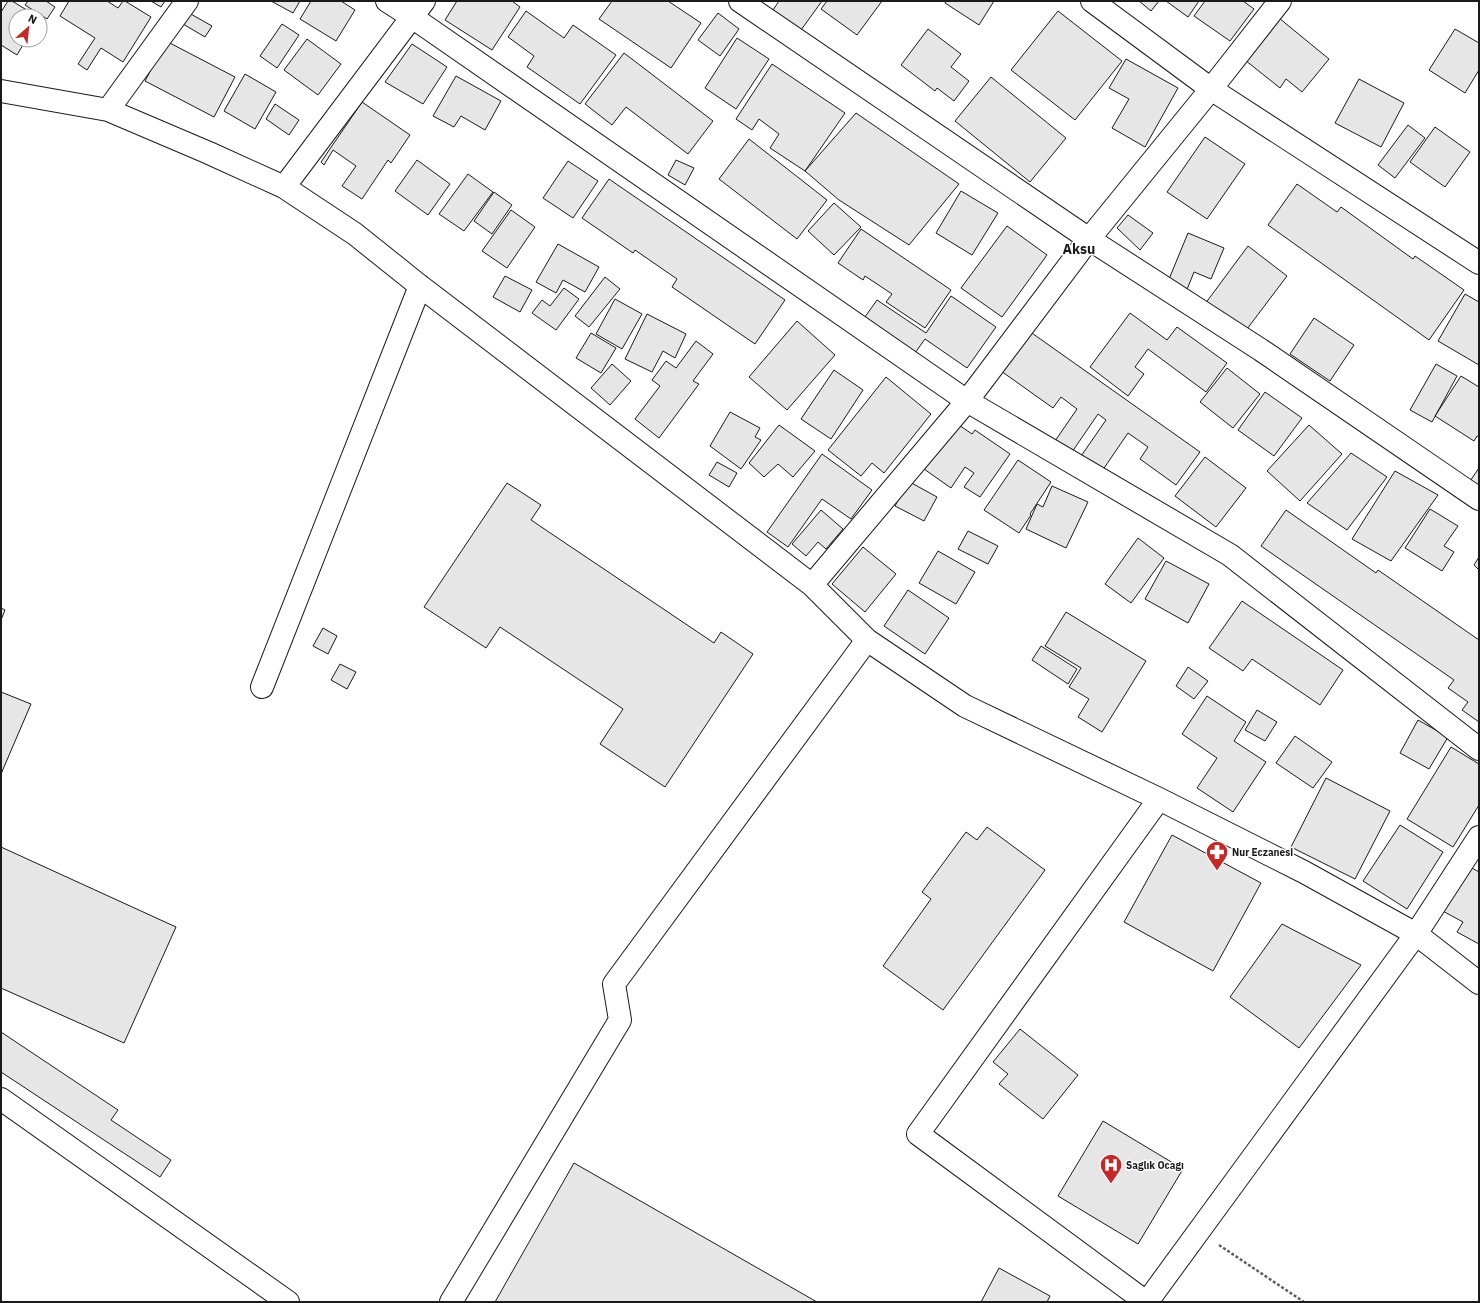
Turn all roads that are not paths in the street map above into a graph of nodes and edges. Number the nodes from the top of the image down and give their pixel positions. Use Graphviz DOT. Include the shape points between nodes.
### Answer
graph roads {
  1 [pos="187,1"];
  2 [pos="387,1"];
  3 [pos="740,1"];
  4 [pos="1092,1"];
  5 [pos="1280,1"];
  6 [pos="418,9"];
  7 [pos="1211,89"];
  8 [pos="1,91"];
  9 [pos="108,110"];
  10 [pos="284,187"];
  11 [pos="1089,239"];
  12 [pos="1479,263"];
  13 [pos="420,286"];
  14 [pos="967,401"];
  15 [pos="1479,499"];
  16 [pos="812,585"];
  17 [pos="867,640"];
  18 [pos="262,687"];
  19 [pos="1479,749"];
  20 [pos="1159,799"];
  21 [pos="1479,837"];
  22 [pos="1416,934"];
  23 [pos="1479,983"];
  24 [pos="1,1099"];
  25 [pos="1126,1296"];
  26 [pos="288,1302"];
  27 [pos="451,1302"];
  28 [pos="1147,1302"];
  1 -- 9 [label="street"];
  2 -- 6 [label="street"];
  3 -- 11 [label="street"];
  4 -- 7 [label="street"];
  5 -- 7 [label="street"];
  6 -- 10 [label="street"];
  6 -- 14 [label="street"];
  7 -- 11 [label="street"];
  7 -- 12 [label="street"];
  8 -- 9 [label="street"];
  9 -- 10 [label="street"];
  10 -- 13 [label="street" via="354,234"];
  11 -- 14 [label="street"];
  11 -- 15 [label="street" via="1261,350"];
  13 -- 16 [label="street"];
  13 -- 18 [label="street"];
  14 -- 16 [label="street"];
  14 -- 19 [label="street" via="1230,555"];
  16 -- 17 [label="street"];
  17 -- 20 [label="street" via="965,706"];
  17 -- 27 [label="street" via="614,984 620,1020"];
  20 -- 22 [label="street" via="1304,872"];
  20 -- 25 [label="street" via="918,1134"];
  21 -- 22 [label="street"];
  22 -- 23 [label="street"];
  22 -- 28 [label="street"];
  24 -- 26 [label="street"];
  25 -- 28 [label="street"];
}
